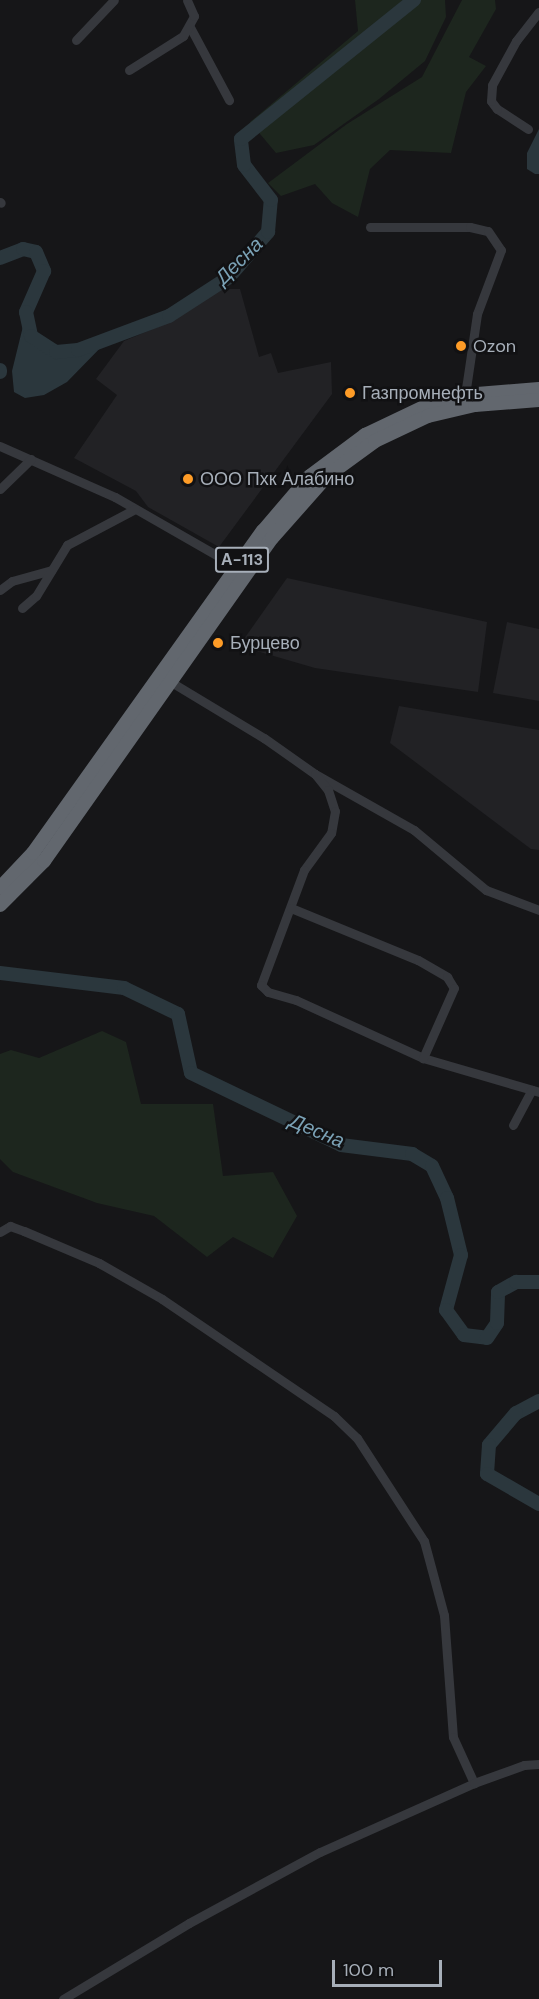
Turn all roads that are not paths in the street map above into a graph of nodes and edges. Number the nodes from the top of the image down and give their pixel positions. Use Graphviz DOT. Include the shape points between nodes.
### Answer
graph roads {
  1 [pos="114,0"];
  2 [pos="187,0"];
  3 [pos="539,12"];
  4 [pos="190,27"];
  5 [pos="76,40"];
  6 [pos="129,70"];
  7 [pos="230,100"];
  8 [pos="528,129"];
  9 [pos="370,227"];
  10 [pos="539,389"];
  11 [pos="465,395"];
  12 [pos="539,400"];
  13 [pos="0,446"];
  14 [pos="31,459"];
  15 [pos="0,489"];
  16 [pos="135,509"];
  17 [pos="237,567"];
  18 [pos="52,570"];
  19 [pos="0,590"];
  20 [pos="22,608"];
  21 [pos="171,682"];
  22 [pos="315,774"];
  23 [pos="0,888"];
  24 [pos="18,890"];
  25 [pos="0,905"];
  26 [pos="291,908"];
  27 [pos="539,910"];
  28 [pos="0,914"];
  29 [pos="423,1058"];
  30 [pos="536,1091"];
  31 [pos="513,1125"];
  32 [pos="0,1232"];
  33 [pos="539,1764"];
  34 [pos="474,1783"];
  35 [pos="63,1999"];
  1 -- 5 [label="street"];
  2 -- 4 [label="street" via="194,16"];
  3 -- 8 [label="street" via="516,40 492,85 491,101 497,109"];
  4 -- 6 [label="street" via="183,36"];
  4 -- 7 [label="street"];
  9 -- 11 [label="street" via="470,227 488,231 501,250 477,314"];
  10 -- 11 [label="highway, А-113"];
  11 -- 17 [label="highway, А-113" via="404,414 347,446 289,499"];
  12 -- 21 [label="highway, А-113" via="498,401 445,412 408,424 356,453 292,511"];
  13 -- 14 [label="street"];
  14 -- 15 [label="street"];
  14 -- 16 [label="street"];
  16 -- 17 [label="street"];
  16 -- 18 [label="street" via="68,545"];
  17 -- 23 [label="highway, А-113" via="33,853"];
  18 -- 19 [label="street" via="12,581"];
  18 -- 20 [label="street" via="36,596"];
  21 -- 22 [label="street"];
  21 -- 24 [label="highway, А-113" via="44,861"];
  22 -- 26 [label="street" via="328,790 335,811 331,832 304,870"];
  22 -- 27 [label="street" via="414,830 486,890"];
  24 -- 25 [label="highway, А-113"];
  24 -- 28 [label="street"];
  26 -- 29 [label="street" via="418,960 447,976 454,988"];
  26 -- 29 [label="street" via="261,978 263,988"];
  29 -- 30 [label="street"];
  30 -- 31 [label="street"];
  32 -- 34 [label="street" via="10,1226 126,1278 334,1416 357,1438 424,1541 444,1615 453,1737"];
  33 -- 34 [label="street" via="524,1765"];
  34 -- 35 [label="street" via="320,1852 189,1923"];
}
